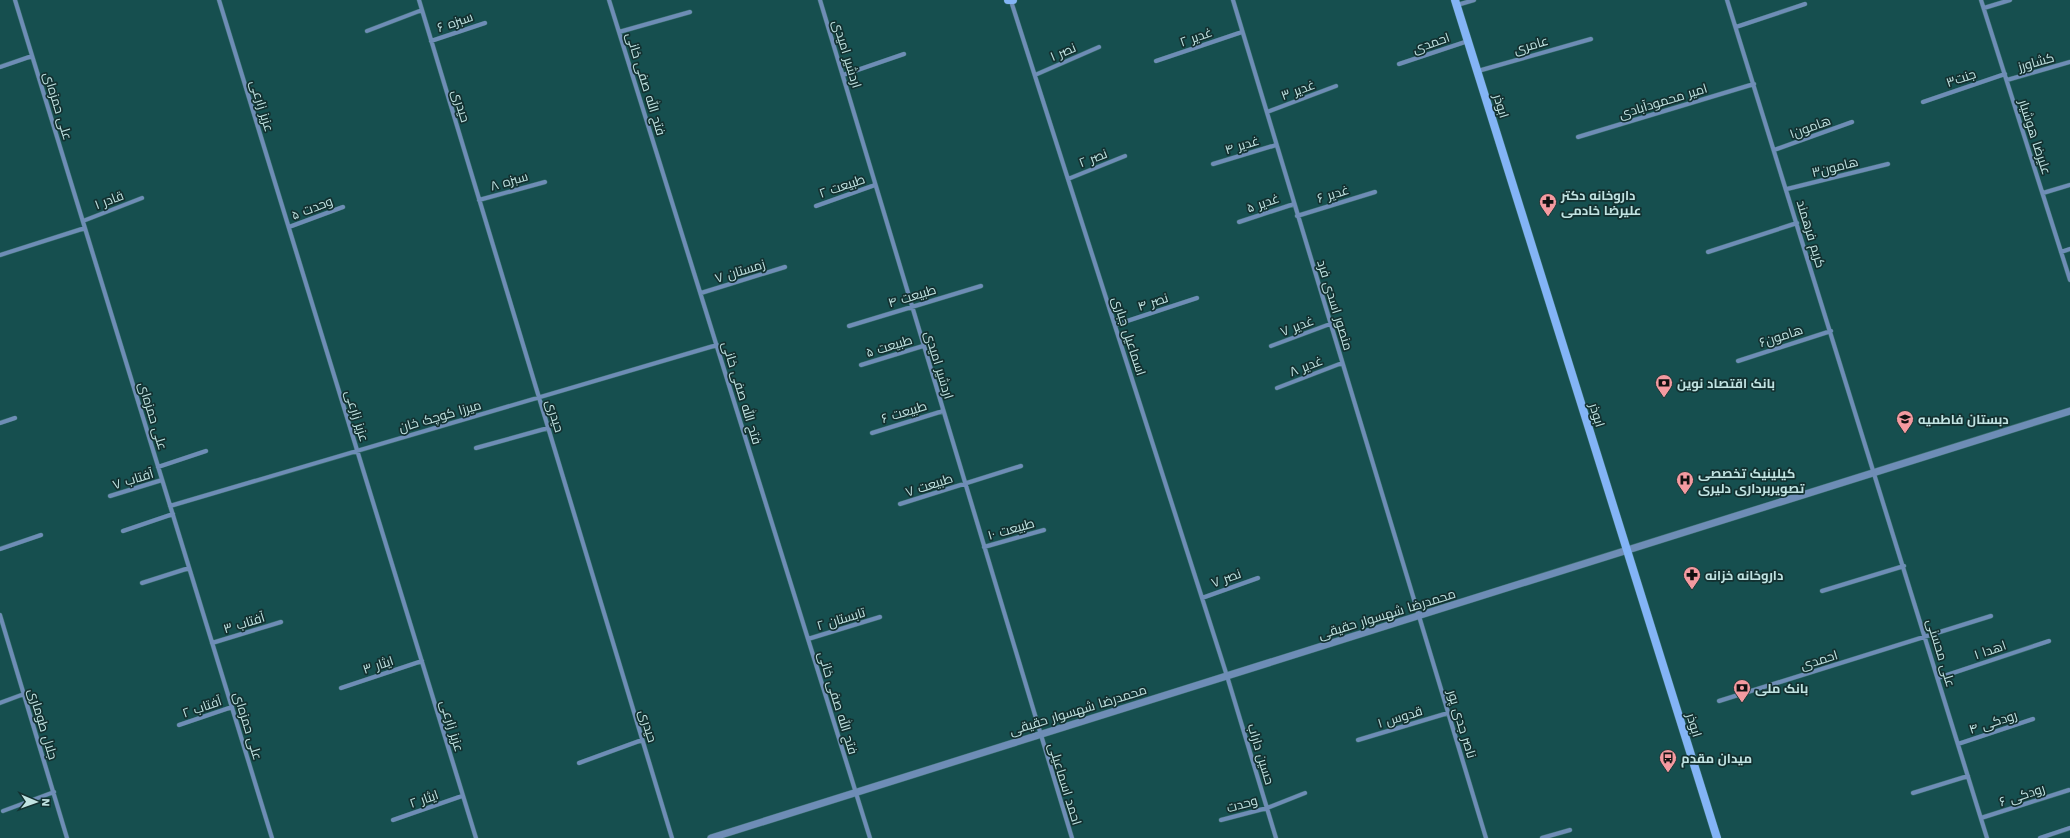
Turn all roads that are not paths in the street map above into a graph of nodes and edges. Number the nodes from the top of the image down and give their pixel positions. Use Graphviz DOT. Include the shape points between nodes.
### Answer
graph roads {
  1 [pos="15,0"];
  2 [pos="219,0"];
  3 [pos="419,0"];
  4 [pos="609,0"];
  5 [pos="820,0"];
  6 [pos="1011,0"];
  7 [pos="1233,0"];
  8 [pos="1474,0"];
  9 [pos="1728,0"];
  10 [pos="1982,0"];
  11 [pos="2010,0"];
  12 [pos="1456,2"];
  13 [pos="1805,4"];
  14 [pos="1984,8"];
  15 [pos="422,10"];
  16 [pos="690,12"];
  17 [pos="485,23"];
  18 [pos="1736,27"];
  19 [pos="367,31"];
  20 [pos="619,32"];
  21 [pos="1242,32"];
  22 [pos="1591,39"];
  23 [pos="431,41"];
  24 [pos="1468,41"];
  25 [pos="1099,48"];
  26 [pos="904,54"];
  27 [pos="32,56"];
  28 [pos="1156,61"];
  29 [pos="2070,62"];
  30 [pos="1399,64"];
  31 [pos="0,67"];
  32 [pos="1478,71"];
  33 [pos="2005,74"];
  34 [pos="843,75"];
  35 [pos="1035,75"];
  36 [pos="2007,80"];
  37 [pos="1754,84"];
  38 [pos="1336,86"];
  39 [pos="1923,102"];
  40 [pos="1266,112"];
  41 [pos="1852,122"];
  42 [pos="1578,137"];
  43 [pos="1276,145"];
  44 [pos="1774,150"];
  45 [pos="1125,156"];
  46 [pos="1214,164"];
  47 [pos="1888,164"];
  48 [pos="1068,179"];
  49 [pos="545,182"];
  50 [pos="876,185"];
  51 [pos="2070,185"];
  52 [pos="1787,189"];
  53 [pos="1374,192"];
  54 [pos="2043,193"];
  55 [pos="142,198"];
  56 [pos="479,200"];
  57 [pos="1294,204"];
  58 [pos="816,206"];
  59 [pos="343,207"];
  60 [pos="1297,216"];
  61 [pos="83,221"];
  62 [pos="1239,222"];
  63 [pos="1797,223"];
  64 [pos="289,227"];
  65 [pos="85,228"];
  66 [pos="2070,249"];
  67 [pos="1708,252"];
  68 [pos="2061,252"];
  69 [pos="0,254"];
  70 [pos="785,267"];
  71 [pos="2070,280"];
  72 [pos="981,286"];
  73 [pos="701,293"];
  74 [pos="1197,298"];
  75 [pos="912,306"];
  76 [pos="1330,324"];
  77 [pos="1115,325"];
  78 [pos="849,326"];
  79 [pos="1831,331"];
  80 [pos="717,345"];
  81 [pos="923,346"];
  82 [pos="1271,346"];
  83 [pos="1738,361"];
  84 [pos="1342,363"];
  85 [pos="861,365"];
  86 [pos="1277,388"];
  87 [pos="539,397"];
  88 [pos="943,411"];
  89 [pos="2070,411"];
  90 [pos="15,418"];
  91 [pos="0,423"];
  92 [pos="548,428"];
  93 [pos="872,433"];
  94 [pos="476,448"];
  95 [pos="357,450"];
  96 [pos="206,451"];
  97 [pos="1021,466"];
  98 [pos="158,467"];
  99 [pos="1875,473"];
  100 [pos="162,480"];
  101 [pos="964,484"];
  102 [pos="110,496"];
  103 [pos="900,504"];
  104 [pos="170,506"];
  105 [pos="173,514"];
  106 [pos="1044,530"];
  107 [pos="123,531"];
  108 [pos="41,535"];
  109 [pos="984,547"];
  110 [pos="0,549"];
  111 [pos="1627,551"];
  112 [pos="1904,566"];
  113 [pos="189,568"];
  114 [pos="1258,578"];
  115 [pos="142,583"];
  116 [pos="1822,591"];
  117 [pos="1202,598"];
  118 [pos="0,615"];
  119 [pos="1418,616"];
  120 [pos="1991,616"];
  121 [pos="880,617"];
  122 [pos="281,622"];
  123 [pos="5,632"];
  124 [pos="0,634"];
  125 [pos="1926,638"];
  126 [pos="808,640"];
  127 [pos="2049,640"];
  128 [pos="212,643"];
  129 [pos="422,661"];
  130 [pos="1227,676"];
  131 [pos="1938,678"];
  132 [pos="341,688"];
  133 [pos="24,694"];
  134 [pos="1719,701"];
  135 [pos="0,703"];
  136 [pos="232,707"];
  137 [pos="1448,713"];
  138 [pos="2033,719"];
  139 [pos="180,725"];
  140 [pos="1039,735"];
  141 [pos="642,740"];
  142 [pos="1358,740"];
  143 [pos="1958,744"];
  144 [pos="579,763"];
  145 [pos="1968,776"];
  146 [pos="2070,790"];
  147 [pos="54,792"];
  148 [pos="1305,792"];
  149 [pos="856,793"];
  150 [pos="1912,793"];
  151 [pos="462,796"];
  152 [pos="1267,808"];
  153 [pos="3,811"];
  154 [pos="1981,818"];
  155 [pos="393,820"];
  156 [pos="1221,820"];
  157 [pos="2070,828"];
  158 [pos="1570,830"];
  159 [pos="68,838"];
  160 [pos="272,838"];
  161 [pos="476,838"];
  162 [pos="672,838"];
  163 [pos="712,838"];
  164 [pos="870,838"];
  165 [pos="1072,838"];
  166 [pos="1276,838"];
  167 [pos="1486,838"];
  168 [pos="1542,838"];
  169 [pos="1717,838"];
  170 [pos="1987,838"];
  171 [pos="2040,838"];
  1 -- 27 [label="street, علی حمزه‌ای"];
  2 -- 64 [label="street, عزیز زارعی"];
  3 -- 15 [label="street, حیدری"];
  4 -- 20 [label="street, فتح الله صفی خانی"];
  5 -- 34 [label="street, اردشیر امیدی"];
  6 -- 35 [label="street, اسماعیل جباری"];
  7 -- 21 [label="street, منصور اسدی فرد"];
  8 -- 12 [label="street"];
  9 -- 18 [label="street, کریم فرهمند"];
  10 -- 14 [label="street, علیرضا هوشیار"];
  11 -- 14 [label="street"];
  12 -- 24 [label="main road, ابوذر"];
  13 -- 18 [label="street"];
  14 -- 33 [label="street, علیرضا هوشیار"];
  15 -- 19 [label="street"];
  15 -- 23 [label="street, حیدری"];
  16 -- 20 [label="street"];
  17 -- 23 [label="street, سبزه ۶"];
  18 -- 37 [label="street, کریم فرهمند"];
  20 -- 73 [label="street, فتح الله صفی خانی"];
  21 -- 28 [label="street, غدیر ۲"];
  21 -- 40 [label="street, منصور اسدی فرد"];
  22 -- 32 [label="street, عامری"];
  23 -- 56 [label="street, حیدری"];
  24 -- 30 [label="street, احمدی"];
  24 -- 32 [label="main road, ابوذر"];
  25 -- 35 [label="street, نصر ۱"];
  26 -- 34 [label="street"];
  27 -- 31 [label="street"];
  27 -- 61 [label="street, علی حمزه‌ای"];
  29 -- 36 [label="street, کشاورز"];
  32 -- 111 [label="main road, ابوذر"];
  33 -- 36 [label="street, علیرضا هوشیار"];
  33 -- 39 [label="street, جنت۳"];
  34 -- 50 [label="street, اردشیر امیدی"];
  35 -- 48 [label="street, اسماعیل جباری"];
  36 -- 54 [label="street, علیرضا هوشیار"];
  37 -- 42 [label="street, امیر محمودآبادی"];
  37 -- 44 [label="street, کریم فرهمند"];
  38 -- 40 [label="street, غدیر ۳"];
  40 -- 43 [label="street, منصور اسدی فرد"];
  41 -- 44 [label="street, هامون۱"];
  43 -- 46 [label="street, غدیر ۴"];
  43 -- 57 [label="street, منصور اسدی فرد"];
  44 -- 52 [label="street, کریم فرهمند"];
  45 -- 48 [label="street, نصر ۲"];
  47 -- 52 [label="street, هامون۳"];
  48 -- 77 [label="street, اسماعیل جباری"];
  49 -- 56 [label="street, سبزه ۸"];
  50 -- 58 [label="street, طبیعت ۲"];
  50 -- 75 [label="street, اردشیر امیدی"];
  51 -- 54 [label="street"];
  52 -- 63 [label="street, کریم فرهمند"];
  53 -- 60 [label="street, غدیر ۶"];
  54 -- 68 [label="street, علیرضا هوشیار"];
  55 -- 61 [label="street, قادر ۱"];
  56 -- 87 [label="street, حیدری"];
  57 -- 60 [label="street, منصور اسدی فرد"];
  57 -- 62 [label="street, غدیر ۵"];
  59 -- 64 [label="street, وحدت ۵"];
  60 -- 76 [label="street, منصور اسدی فرد"];
  61 -- 65 [label="street, علی حمزه‌ای"];
  63 -- 67 [label="street"];
  63 -- 79 [label="street, کریم فرهمند"];
  64 -- 95 [label="street, عزیز زارعی"];
  65 -- 69 [label="street"];
  65 -- 98 [label="street, علی حمزه‌ای"];
  66 -- 68 [label="street"];
  68 -- 71 [label="street, علیرضا هوشیار"];
  70 -- 73 [label="street, زمستان ۷"];
  72 -- 75 [label="street, طبیعت ۴"];
  73 -- 80 [label="street, فتح الله صفی خانی"];
  74 -- 77 [label="street, نصر ۴"];
  75 -- 78 [label="street, طبیعت ۴"];
  75 -- 81 [label="street, اردشیر امیدی"];
  76 -- 82 [label="street, غدیر ۷"];
  76 -- 84 [label="street, منصور اسدی فرد"];
  77 -- 117 [label="street, اسماعیل جباری"];
  79 -- 83 [label="street, هامون۶"];
  79 -- 99 [label="street, کریم فرهمند"];
  80 -- 87 [label="street, میرزا کوچک خان"];
  80 -- 126 [label="street, فتح الله صفی خانی"];
  81 -- 85 [label="street, طبیعت ۵"];
  81 -- 88 [label="street, اردشیر امیدی"];
  84 -- 86 [label="street, غدیر ۸"];
  84 -- 119 [label="street, منصور اسدی فرد"];
  87 -- 92 [label="street, حیدری"];
  87 -- 95 [label="street, میرزا کوچک خان"];
  88 -- 93 [label="street, طبیعت ۶"];
  88 -- 101 [label="street, اردشیر امیدی"];
  89 -- 99 [label="street, محمدرضا شهسوار حقیقی"];
  90 -- 91 [label="street"];
  92 -- 94 [label="street"];
  92 -- 141 [label="street, حیدری"];
  95 -- 104 [label="street, میرزا کوچک خان"];
  95 -- 129 [label="street, عزیز زارعی"];
  96 -- 98 [label="street"];
  97 -- 101 [label="street, طبیعت ۷"];
  98 -- 100 [label="street, علی حمزه‌ای"];
  99 -- 111 [label="street, محمدرضا شهسوار حقیقی"];
  99 -- 112 [label="street, علی محسنی"];
  100 -- 102 [label="street, آفتاب ۷"];
  100 -- 104 [label="street, علی حمزه‌ای"];
  101 -- 103 [label="street, طبیعت ۷"];
  101 -- 109 [label="street, اردشیر امیدی"];
  104 -- 105 [label="street, علی حمزه‌ای"];
  105 -- 107 [label="street"];
  105 -- 113 [label="street, علی حمزه‌ای"];
  106 -- 109 [label="street, طبیعت ۱۰"];
  108 -- 110 [label="street"];
  109 -- 140 [label="street, اردشیر امیدی"];
  111 -- 119 [label="street, محمدرضا شهسوار حقیقی"];
  111 -- 169 [label="main road, ابوذر"];
  112 -- 116 [label="street"];
  112 -- 125 [label="street, علی محسنی"];
  113 -- 115 [label="street"];
  113 -- 128 [label="street, علی حمزه‌ای"];
  114 -- 117 [label="street, نصر ۷"];
  117 -- 130 [label="street, اسماعیل جباری"];
  118 -- 123 [label="street, جلال طوماری"];
  119 -- 130 [label="street, محمدرضا شهسوار حقیقی"];
  119 -- 137 [label="street, ناصر جدی پور"];
  120 -- 125 [label="street, احمدی"];
  121 -- 126 [label="street, تابستان ۲"];
  122 -- 128 [label="street, آفتاب ۳"];
  123 -- 124 [label="street"];
  123 -- 133 [label="street, جلال طوماری"];
  125 -- 131 [label="street, علی محسنی"];
  125 -- 134 [label="street, احمدی"];
  126 -- 149 [label="street, فتح الله صفی خانی"];
  127 -- 131 [label="street, اهدا ۱"];
  128 -- 136 [label="street, علی حمزه‌ای"];
  129 -- 132 [label="street, ایثار ۳"];
  129 -- 151 [label="street, عزیز زارعی"];
  130 -- 140 [label="street, محمدرضا شهسوار حقیقی"];
  130 -- 152 [label="street, حسین داراب"];
  131 -- 143 [label="street, علی محسنی"];
  133 -- 135 [label="street"];
  133 -- 147 [label="street, جلال طوماری"];
  136 -- 139 [label="street, آفتاب ۲"];
  136 -- 160 [label="street, علی حمزه‌ای"];
  137 -- 142 [label="street, قدوس ۱"];
  137 -- 167 [label="street, ناصر جدی پور"];
  138 -- 143 [label="street, رودکی ۴"];
  140 -- 149 [label="street, محمدرضا شهسوار حقیقی"];
  140 -- 165 [label="street, احمد اسماعیلی"];
  141 -- 144 [label="street"];
  141 -- 162 [label="street, حیدری"];
  143 -- 145 [label="street, علی محسنی"];
  145 -- 150 [label="street"];
  145 -- 154 [label="street, علی محسنی"];
  146 -- 154 [label="street, رودکی ۶"];
  147 -- 153 [label="street"];
  147 -- 159 [label="street, جلال طوماری"];
  148 -- 152 [label="street, وحدت"];
  149 -- 163 [label="street, محمدرضا شهسوار حقیقی"];
  149 -- 164 [label="street, فتح الله صفی خانی"];
  151 -- 155 [label="street, ایثار ۲"];
  151 -- 161 [label="street, عزیز زارعی"];
  152 -- 156 [label="street, وحدت"];
  152 -- 166 [label="street, حسین داراب"];
  154 -- 170 [label="street, علی محسنی"];
  157 -- 171 [label="street"];
  158 -- 168 [label="street"];
}
